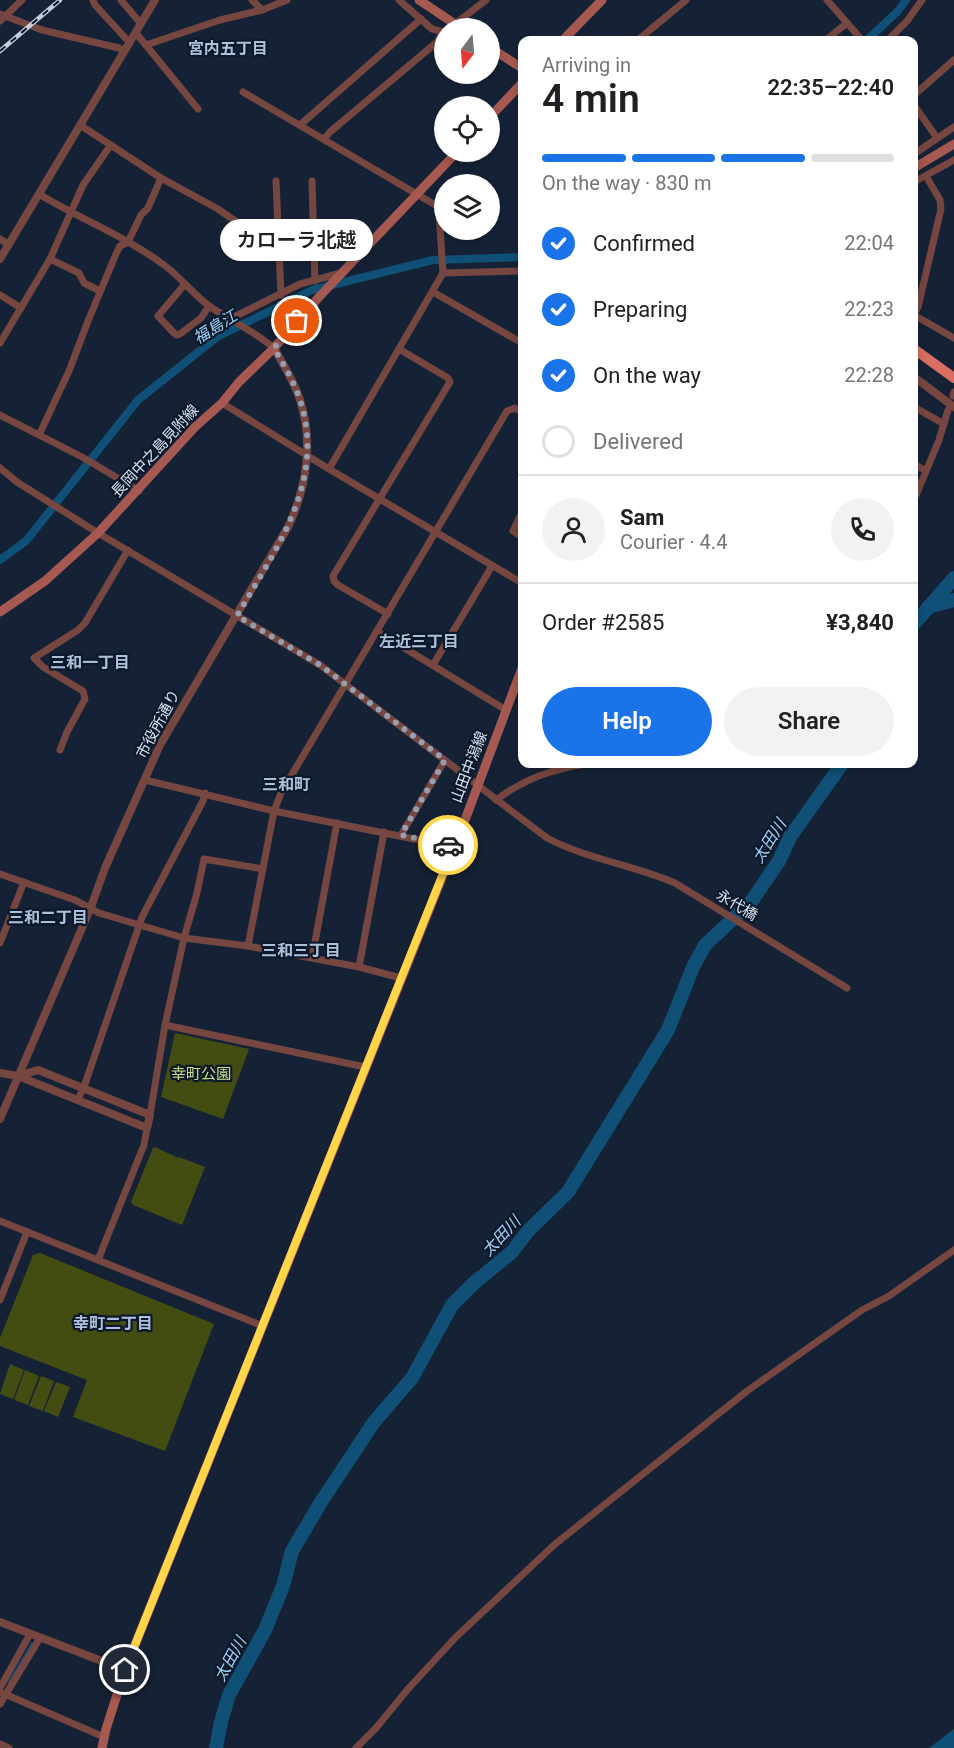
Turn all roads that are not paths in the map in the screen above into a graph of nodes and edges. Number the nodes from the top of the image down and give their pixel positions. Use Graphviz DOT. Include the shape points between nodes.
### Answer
graph roads {
  1 [pos="22,0"];
  2 [pos="93,0"];
  3 [pos="121,0"];
  4 [pos="155,0"];
  5 [pos="252,0"];
  6 [pos="287,0"];
  7 [pos="399,0"];
  8 [pos="419,0"];
  9 [pos="486,0"];
  10 [pos="602,0"];
  11 [pos="686,0"];
  12 [pos="828,0"];
  13 [pos="922,0"];
  14 [pos="262,10"];
  15 [pos="1,16"];
  16 [pos="444,18"];
  17 [pos="466,18"];
  18 [pos="421,19"];
  19 [pos="847,23"];
  20 [pos="141,24"];
  21 [pos="434,29"];
  22 [pos="136,33"];
  23 [pos="567,36"];
  24 [pos="643,36"];
  25 [pos="831,36"];
  26 [pos="858,36"];
  27 [pos="892,36"];
  28 [pos="130,43"];
  29 [pos="146,45"];
  30 [pos="434,45"];
  31 [pos="124,52"];
  32 [pos="500,54"];
  33 [pos="954,60"];
  34 [pos="518,65"];
  35 [pos="518,87"];
  36 [pos="243,92"];
  37 [pos="918,92"];
  38 [pos="500,106"];
  39 [pos="198,109"];
  40 [pos="918,111"];
  41 [pos="80,125"];
  42 [pos="300,125"];
  43 [pos="954,127"];
  44 [pos="937,138"];
  45 [pos="324,139"];
  46 [pos="954,144"];
  47 [pos="110,146"];
  48 [pos="918,151"];
  49 [pos="954,160"];
  50 [pos="447,162"];
  51 [pos="918,166"];
  52 [pos="926,176"];
  53 [pos="161,178"];
  54 [pos="918,180"];
  55 [pos="276,181"];
  56 [pos="312,181"];
  57 [pos="39,194"];
  58 [pos="416,194"];
  59 [pos="72,214"];
  60 [pos="277,231"];
  61 [pos="313,234"];
  62 [pos="0,239"];
  63 [pos="128,242"];
  64 [pos="9,245"];
  65 [pos="0,259"];
  66 [pos="50,259"];
  67 [pos="442,270"];
  68 [pos="518,271"];
  69 [pos="339,276"];
  70 [pos="315,281"];
  71 [pos="185,284"];
  72 [pos="100,291"];
  73 [pos="433,292"];
  74 [pos="0,295"];
  75 [pos="281,295"];
  76 [pos="209,306"];
  77 [pos="918,307"];
  78 [pos="21,308"];
  79 [pos="918,316"];
  80 [pos="232,321"];
  81 [pos="954,338"];
  82 [pos="518,341"];
  83 [pos="0,343"];
  84 [pos="274,348"];
  85 [pos="399,349"];
  86 [pos="918,352"];
  87 [pos="954,378"];
  88 [pos="918,380"];
  89 [pos="222,403"];
  90 [pos="918,409"];
  91 [pos="951,409"];
  92 [pos="518,410"];
  93 [pos="0,414"];
  94 [pos="944,424"];
  95 [pos="39,435"];
  96 [pos="307,455"];
  97 [pos="918,466"];
  98 [pos="0,468"];
  99 [pos="329,469"];
  100 [pos="926,471"];
  101 [pos="918,490"];
  102 [pos="139,491"];
  103 [pos="381,499"];
  104 [pos="518,520"];
  105 [pos="437,532"];
  106 [pos="98,533"];
  107 [pos="518,534"];
  108 [pos="128,550"];
  109 [pos="492,566"];
  110 [pos="518,581"];
  111 [pos="0,612"];
  112 [pos="388,614"];
  113 [pos="237,616"];
  114 [pos="378,632"];
  115 [pos="433,665"];
  116 [pos="518,678"];
  117 [pos="345,684"];
  118 [pos="506,710"];
  119 [pos="60,750"];
  120 [pos="445,760"];
  121 [pos="562,768"];
  122 [pos="145,780"];
  123 [pos="478,785"];
  124 [pos="205,794"];
  125 [pos="496,800"];
  126 [pos="274,811"];
  127 [pos="338,823"];
  128 [pos="384,832"];
  129 [pos="401,835"];
  130 [pos="454,847"];
  131 [pos="263,869"];
  132 [pos="0,874"];
  133 [pos="24,882"];
  134 [pos="91,907"];
  135 [pos="139,925"];
  136 [pos="184,938"];
  137 [pos="0,943"];
  138 [pos="248,946"];
  139 [pos="312,958"];
  140 [pos="359,967"];
  141 [pos="401,978"];
  142 [pos="847,988"];
  143 [pos="165,1025"];
  144 [pos="366,1067"];
  145 [pos="0,1073"];
  146 [pos="18,1076"];
  147 [pos="84,1087"];
  148 [pos="78,1099"];
  149 [pos="150,1115"];
  150 [pos="0,1119"];
  151 [pos="147,1128"];
  152 [pos="0,1221"];
  153 [pos="27,1232"];
  154 [pos="954,1250"];
  155 [pos="98,1260"];
  156 [pos="0,1300"];
  157 [pos="264,1326"];
  158 [pos="0,1622"];
  159 [pos="30,1634"];
  160 [pos="40,1638"];
  161 [pos="125,1670"];
  162 [pos="2,1691"];
  163 [pos="0,1704"];
  164 [pos="104,1737"];
  165 [pos="0,1744"];
  166 [pos="9,1748"];
  167 [pos="102,1748"];
  168 [pos="356,1748"];
  1 -- 15 [label="street"];
  2 -- 28 [label="street"];
  3 -- 20 [label="street"];
  4 -- 20 [label="street"];
  5 -- 14 [label="street"];
  6 -- 14 [label="street"];
  7 -- 18 [label="street"];
  8 -- 16 [label="main road"];
  9 -- 17 [label="street"];
  10 -- 23 [label="main road"];
  11 -- 24 [label="street"];
  12 -- 19 [label="street"];
  13 -- 27 [label="street"];
  14 -- 29 [label="street"];
  15 -- 31 [label="street"];
  18 -- 21 [label="street"];
  18 -- 42 [label="street"];
  19 -- 25 [label="street"];
  19 -- 26 [label="street"];
  20 -- 22 [label="street"];
  22 -- 28 [label="street"];
  22 -- 29 [label="street"];
  28 -- 31 [label="street"];
  29 -- 39 [label="street"];
  30 -- 45 [label="street"];
  31 -- 41 [label="street"];
  32 -- 34 [label="main road"];
  33 -- 37 [label="street"];
  35 -- 38 [label="main road"];
  36 -- 42 [label="street"];
  40 -- 44 [label="street"];
  41 -- 47 [label="street"];
  41 -- 57 [label="street"];
  42 -- 45 [label="street"];
  43 -- 44 [label="street"];
  44 -- 48 [label="street"];
  45 -- 58 [label="street"];
  46 -- 51 [label="main road"];
  47 -- 53 [label="street"];
  47 -- 59 [label="street" via="83,185"];
  49 -- 52 [label="street"];
  50 -- 58 [label="main road"];
  52 -- 54 [label="street"];
  52 -- 77 [label="street" via="941,208"];
  53 -- 60 [label="street" via="218,208 244,227"];
  53 -- 63 [label="street"];
  55 -- 60 [label="street"];
  56 -- 61 [label="street"];
  57 -- 59 [label="street"];
  57 -- 64 [label="street"];
  58 -- 67 [label="street" via="437,206"];
  58 -- 69 [label="main road"];
  59 -- 63 [label="street"];
  59 -- 66 [label="street"];
  60 -- 61 [label="street"];
  60 -- 75 [label="street"];
  61 -- 70 [label="street"];
  62 -- 64 [label="street"];
  63 -- 71 [label="street"];
  63 -- 72 [label="street" via="120,246"];
  64 -- 65 [label="street"];
  66 -- 72 [label="street" via="79,273 84,283"];
  66 -- 78 [label="street"];
  67 -- 68 [label="street"];
  67 -- 73 [label="street"];
  69 -- 70 [label="street"];
  69 -- 84 [label="main road, 長岡中之島見附線"];
  70 -- 75 [label="street"];
  71 -- 76 [label="street"];
  71 -- 76 [label="street" via="158,316 174,333 180,334 201,318"];
  72 -- 95 [label="street"];
  73 -- 82 [label="street"];
  73 -- 85 [label="street"];
  74 -- 78 [label="street"];
  75 -- 80 [label="street"];
  76 -- 80 [label="street"];
  78 -- 83 [label="street"];
  79 -- 81 [label="street"];
  80 -- 84 [label="street"];
  84 -- 89 [label="main road, 長岡中之島見附線"];
  84 -- 96 [label="street, 市役所通り" via="300,398"];
  85 -- 99 [label="street"];
  85 -- 103 [label="street" via="450,382"];
  86 -- 87 [label="highway"];
  88 -- 91 [label="street"];
  89 -- 96 [label="street"];
  89 -- 102 [label="main road, 長岡中之島見附線" via="195,427"];
  90 -- 94 [label="street"];
  91 -- 94 [label="street"];
  92 -- 105 [label="street" via="507,411"];
  93 -- 95 [label="street"];
  94 -- 100 [label="street"];
  95 -- 102 [label="street"];
  96 -- 99 [label="street"];
  96 -- 113 [label="street, 市役所通り" via="295,512"];
  97 -- 100 [label="street"];
  98 -- 106 [label="street, 永代橋"];
  99 -- 103 [label="street"];
  100 -- 101 [label="street"];
  102 -- 106 [label="main road, 長岡中之島見附線"];
  103 -- 105 [label="street"];
  103 -- 112 [label="street" via="333,576 338,585"];
  104 -- 107 [label="street" via="513,531"];
  105 -- 109 [label="street"];
  105 -- 112 [label="street"];
  106 -- 108 [label="street, 永代橋"];
  106 -- 111 [label="main road, 長岡中之島見附線" via="45,581"];
  108 -- 113 [label="street, 永代橋"];
  108 -- 119 [label="street" via="85,623 34,658 83,690 85,699"];
  109 -- 110 [label="street"];
  109 -- 115 [label="street"];
  112 -- 114 [label="street"];
  113 -- 117 [label="street, 永代橋"];
  113 -- 122 [label="street, 市役所通り" via="175,717"];
  114 -- 115 [label="street"];
  114 -- 117 [label="street"];
  115 -- 118 [label="street"];
  116 -- 118 [label="main road, 山田中潟線"];
  117 -- 120 [label="street, 永代橋"];
  117 -- 126 [label="street"];
  118 -- 123 [label="main road, 山田中潟線"];
  120 -- 123 [label="street, 永代橋"];
  120 -- 129 [label="street"];
  121 -- 125 [label="street" via="517,785"];
  122 -- 124 [label="street"];
  122 -- 134 [label="street, 市役所通り"];
  123 -- 125 [label="street, 永代橋"];
  123 -- 130 [label="main road, 山田中潟線"];
  124 -- 126 [label="street"];
  124 -- 135 [label="street"];
  125 -- 142 [label="street, 永代橋" via="562,846 651,873 691,893"];
  126 -- 127 [label="street"];
  126 -- 131 [label="street"];
  127 -- 128 [label="street"];
  127 -- 139 [label="street"];
  128 -- 129 [label="street"];
  128 -- 140 [label="street"];
  129 -- 130 [label="street"];
  130 -- 141 [label="main road, 山田中潟線"];
  131 -- 136 [label="street" via="204,859"];
  131 -- 138 [label="street"];
  132 -- 133 [label="street"];
  133 -- 134 [label="street"];
  133 -- 137 [label="street"];
  134 -- 135 [label="street"];
  134 -- 146 [label="street, 市役所通り"];
  135 -- 136 [label="street"];
  135 -- 147 [label="street"];
  136 -- 138 [label="street"];
  136 -- 143 [label="street"];
  138 -- 139 [label="street"];
  139 -- 140 [label="street"];
  140 -- 141 [label="street"];
  141 -- 144 [label="main road, 山田中潟線"];
  143 -- 144 [label="street"];
  143 -- 149 [label="street"];
  144 -- 157 [label="main road, 山田中潟線"];
  145 -- 146 [label="street"];
  146 -- 147 [label="street" via="38,1070"];
  146 -- 148 [label="street"];
  146 -- 150 [label="street, 市役所通り"];
  147 -- 148 [label="street"];
  147 -- 149 [label="street"];
  148 -- 151 [label="street"];
  149 -- 151 [label="street"];
  151 -- 155 [label="street" via="144,1145"];
  152 -- 153 [label="street"];
  153 -- 155 [label="street"];
  153 -- 156 [label="street"];
  154 -- 168 [label="street" via="747,1391 554,1545 455,1638"];
  155 -- 157 [label="street"];
  157 -- 161 [label="main road, 山田中潟線"];
  158 -- 159 [label="street"];
  159 -- 160 [label="street"];
  159 -- 162 [label="street"];
  160 -- 161 [label="street"];
  160 -- 162 [label="street"];
  161 -- 164 [label="main road, 山田中潟線"];
  162 -- 163 [label="street"];
  162 -- 164 [label="street"];
  164 -- 167 [label="main road, 山田中潟線"];
  165 -- 166 [label="street"];
}
